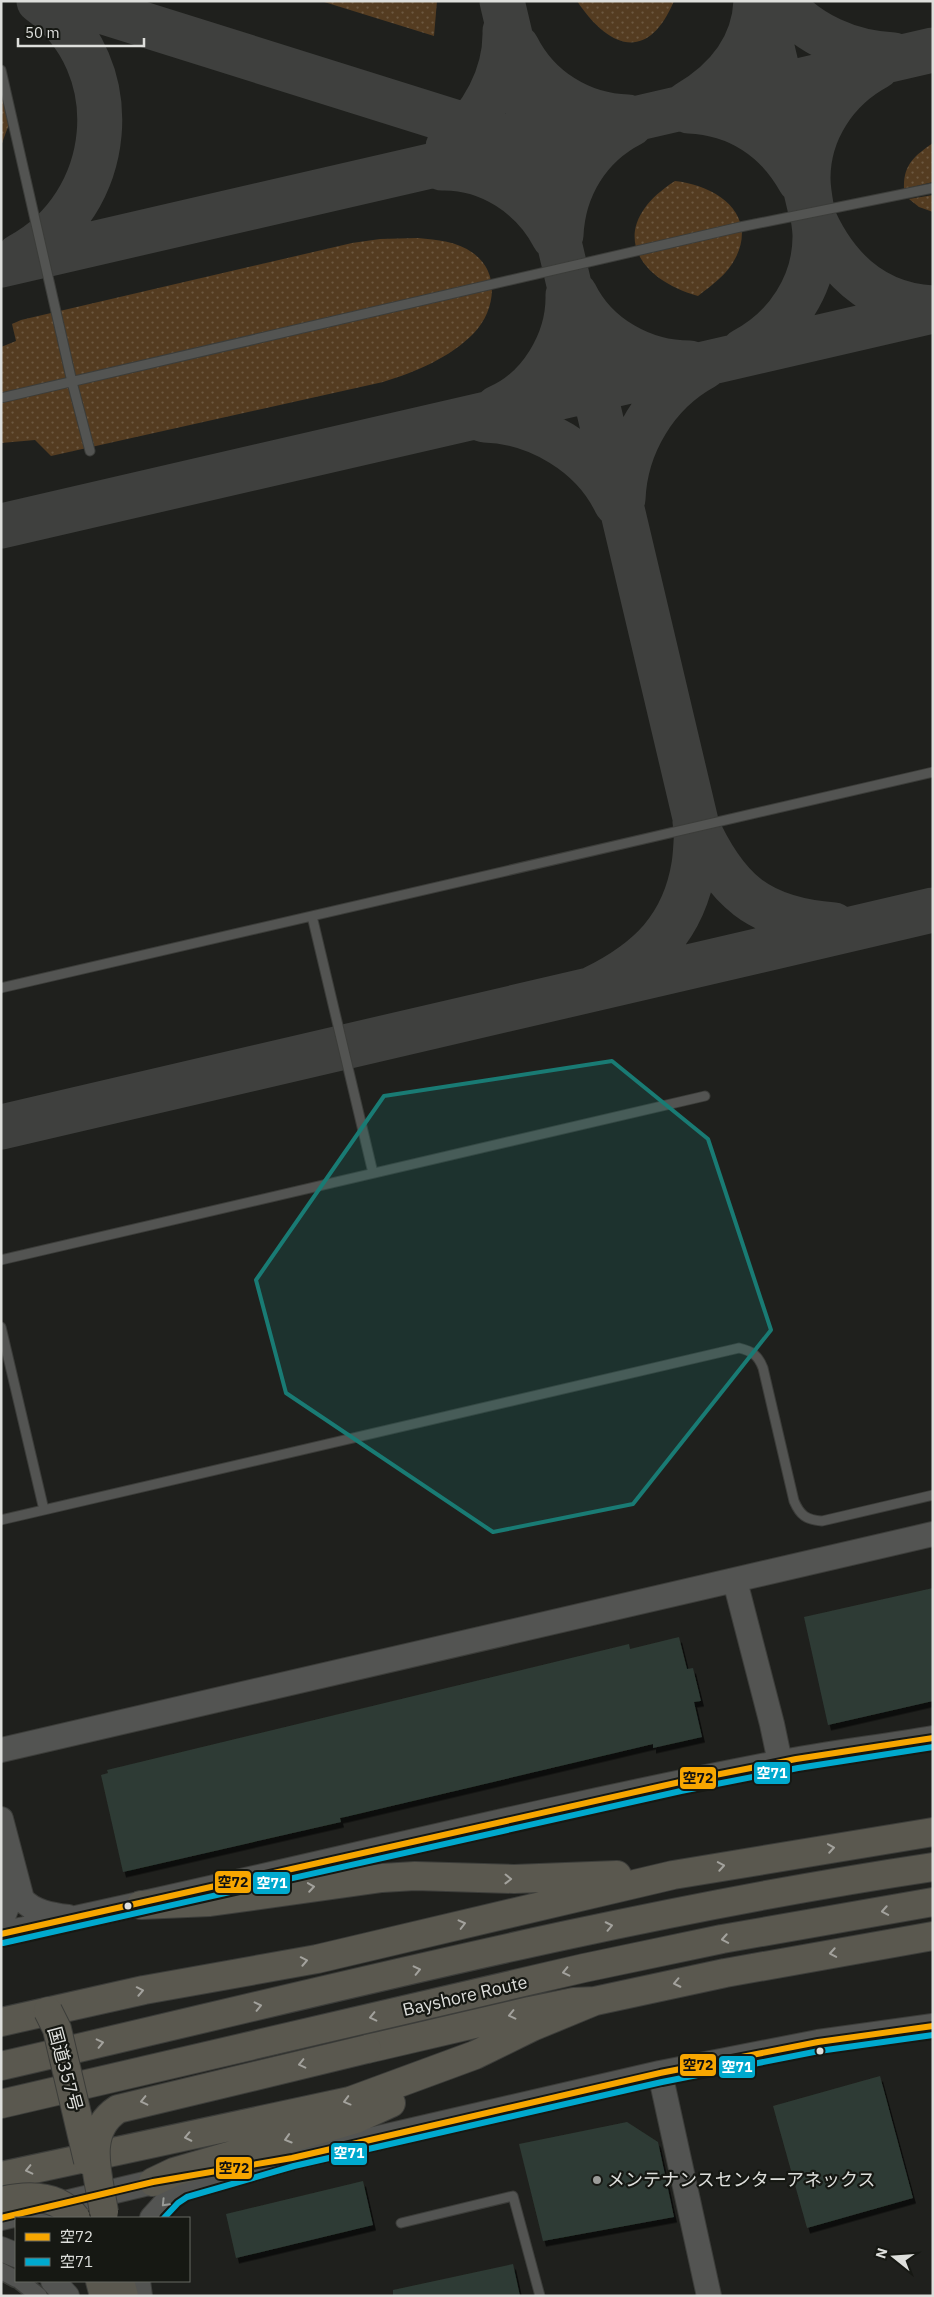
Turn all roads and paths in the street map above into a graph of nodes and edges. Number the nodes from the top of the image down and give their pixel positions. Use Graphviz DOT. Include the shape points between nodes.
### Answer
graph roads {
  1 [pos="1,70"];
  2 [pos="933,188"];
  3 [pos="72,382"];
  4 [pos="1,398"];
  5 [pos="90,451"];
  6 [pos="933,772"];
  7 [pos="312,916"];
  8 [pos="1,988"];
  9 [pos="705,1096"];
  10 [pos="373,1173"];
  11 [pos="1,1260"];
  12 [pos="1,1326"];
  13 [pos="933,1495"];
  14 [pos="44,1510"];
  15 [pos="1,1520"];
  16 [pos="933,1534"];
  17 [pos="735,1581"];
  18 [pos="933,1738"];
  19 [pos="1,1750"];
  20 [pos="780,1762"];
  21 [pos="1,1819"];
  22 [pos="933,1832"];
  23 [pos="1,1862"];
  24 [pos="933,1867"];
  25 [pos="673,1875"];
  26 [pos="933,1902"];
  27 [pos="141,1905"];
  28 [pos="74,1918"];
  29 [pos="1,1922"];
  30 [pos="1,1934"];
  31 [pos="933,1936"];
  32 [pos="595,2001"];
  33 [pos="48,2011"];
  34 [pos="1,2022"];
  35 [pos="933,2026"];
  36 [pos="475,2056"];
  37 [pos="1,2066"];
  38 [pos="660,2073"];
  39 [pos="1,2104"];
  40 [pos="292,2158"];
  41 [pos="1,2176"];
  42 [pos="152,2182"];
  43 [pos="1,2201"];
  44 [pos="99,2216"];
  45 [pos="75,2217"];
  46 [pos="153,2217"];
  47 [pos="1,2218"];
  48 [pos="401,2223"];
  49 [pos="1,2250"];
  50 [pos="15,2255"];
  51 [pos="1,2270"];
  52 [pos="15,2278"];
  53 [pos="21,2282"];
  54 [pos="54,2282"];
  55 [pos="100,2282"];
  56 [pos="120,2282"];
  57 [pos="138,2282"];
  58 [pos="39,2296"];
  59 [pos="66,2296"];
  60 [pos="104,2296"];
  61 [pos="124,2296"];
  62 [pos="140,2296"];
  63 [pos="540,2296"];
  64 [pos="710,2296"];
  1 -- 3 [label="lane"];
  2 -- 3 [label="lane" via="740,227"];
  3 -- 4 [label="lane"];
  3 -- 5 [label="lane"];
  6 -- 7 [label="lane"];
  7 -- 8 [label="lane"];
  7 -- 10 [label="lane"];
  9 -- 10 [label="lane"];
  10 -- 11 [label="lane"];
  12 -- 14 [label="lane"];
  13 -- 14 [label="lane" via="822,1521 812,1521 803,1516 794,1501 764,1368 753,1352 739,1348"];
  14 -- 15 [label="lane"];
  16 -- 17 [label="street"];
  17 -- 19 [label="street"];
  17 -- 20 [label="street"];
  18 -- 20 [label="street"];
  20 -- 27 [label="street" via="532,1813"];
  21 -- 28 [label="street" via="22,1899 51,1915"];
  25 -- 22 [label="highway, one-way"];
  23 -- 29 [label="street" via="9,1902"];
  37 -- 24 [label="highway, Bayshore Route, one-way" via="577,1933 727,1902"];
  27 -- 25 [label="highway, one-way" via="210,1902 415,1876 514,1879"];
  33 -- 25 [label="highway, one-way" via="366,1948"];
  26 -- 39 [label="highway, Bayshore Route, one-way" via="722,1939 584,1968"];
  27 -- 28 [label="street"];
  28 -- 30 [label="street"];
  31 -- 32 [label="highway, one-way" via="725,1973"];
  32 -- 36 [label="highway" via="532,2027"];
  32 -- 44 [label="highway, one-way, bridge" via="530,2011 118,2108 103,2120 96,2138"];
  33 -- 34 [label="highway"];
  33 -- 44 [label="highway, 国道357号" via="45,2032"];
  35 -- 38 [label="street" via="818,2042"];
  36 -- 41 [label="highway, one-way" via="350,2101"];
  36 -- 42 [label="highway, one-way" via="443,2078 356,2119 174,2172"];
  38 -- 40 [label="street"];
  38 -- 64 [label="street"];
  40 -- 42 [label="street"];
  40 -- 46 [label="street, one-way" via="184,2189 172,2196"];
  42 -- 47 [label="street"];
  43 -- 45 [label="highway, bridge" via="41,2197 62,2206"];
  48 -- 63 [label="lane" via="512,2196"];
  49 -- 50 [label="street"];
  51 -- 52 [label="street"];
  53 -- 58 [label="street"];
  54 -- 59 [label="street"];
  55 -- 60 [label="highway"];
  56 -- 61 [label="highway"];
  57 -- 62 [label="street"];
}
